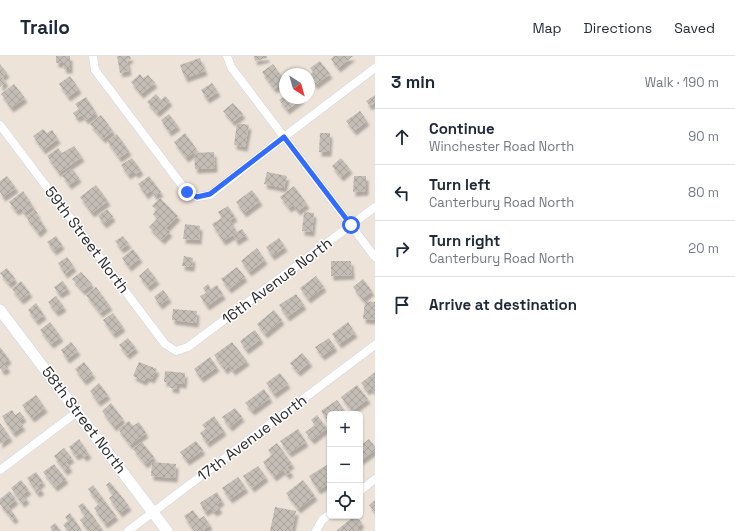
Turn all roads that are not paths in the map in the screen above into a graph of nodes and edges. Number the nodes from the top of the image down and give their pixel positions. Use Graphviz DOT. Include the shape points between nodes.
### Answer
graph roads {
  1 [pos="93,56"];
  2 [pos="227,56"];
  3 [pos="375,68"];
  4 [pos="0,125"];
  5 [pos="284,137"];
  6 [pos="375,207"];
  7 [pos="351,225"];
  8 [pos="375,257"];
  9 [pos="1,312"];
  10 [pos="375,345"];
  11 [pos="176,351"];
  12 [pos="77,412"];
  13 [pos="0,470"];
  14 [pos="375,479"];
  15 [pos="363,489"];
  16 [pos="153,512"];
  17 [pos="327,516"];
  18 [pos="128,531"];
  19 [pos="167,531"];
  20 [pos="316,531"];
  1 -- 5 [label="street" via="95,70 187,192 197,197 210,194"];
  2 -- 5 [label="street" via="231,67"];
  3 -- 5 [label="street"];
  4 -- 11 [label="street, 59th Street North" via="165,344"];
  5 -- 7 [label="street"];
  6 -- 7 [label="street, 16th Avenue North"];
  7 -- 8 [label="street"];
  7 -- 11 [label="street, 16th Avenue North" via="188,348"];
  9 -- 12 [label="street, 58th Street North"];
  10 -- 16 [label="street, 17th Avenue North"];
  12 -- 13 [label="street"];
  12 -- 16 [label="street, 58th Street North"];
  14 -- 15 [label="street"];
  16 -- 18 [label="street, 17th Avenue North"];
  16 -- 19 [label="street, 58th Street North"];
  17 -- 20 [label="street"];
}
